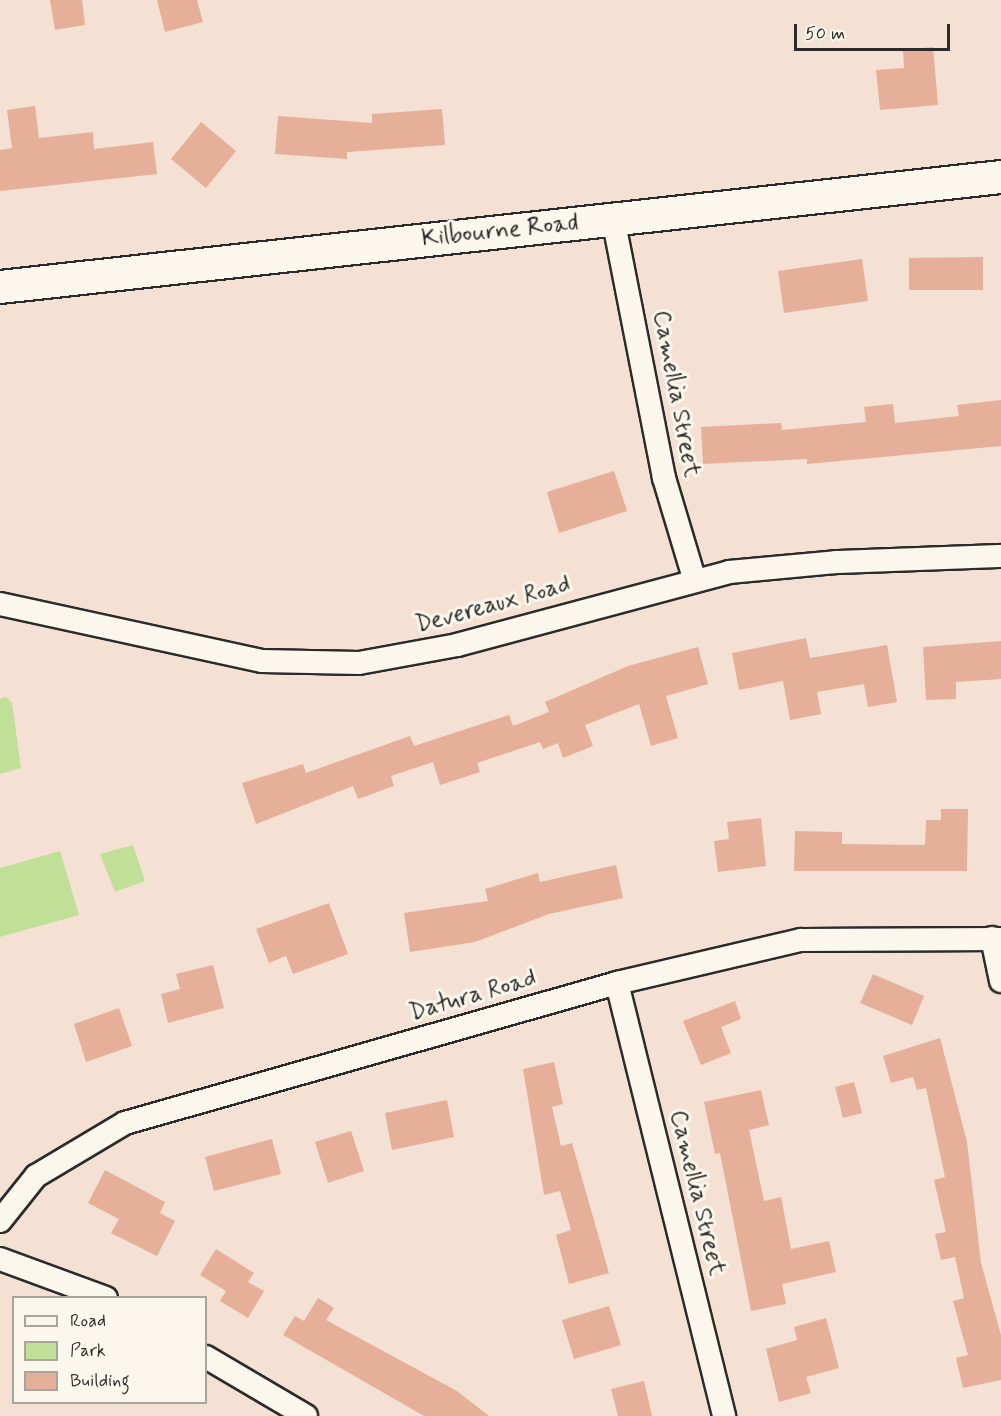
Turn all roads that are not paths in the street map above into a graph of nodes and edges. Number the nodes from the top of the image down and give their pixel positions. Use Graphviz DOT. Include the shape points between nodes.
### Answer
graph roads {
  1 [pos="1001,177"];
  2 [pos="613,218"];
  3 [pos="0,287"];
  4 [pos="1001,556"];
  5 [pos="693,578"];
  6 [pos="0,604"];
  7 [pos="997,939"];
  8 [pos="1001,981"];
  9 [pos="617,983"];
  10 [pos="0,1221"];
  11 [pos="0,1259"];
  12 [pos="101,1296"];
  13 [pos="207,1358"];
  14 [pos="306,1416"];
  15 [pos="724,1416"];
  1 -- 2 [label="street, Kilbourne Road"];
  2 -- 3 [label="street, Kilbourne Road"];
  2 -- 5 [label="street, Camellia Street" via="663,478"];
  4 -- 5 [label="street, Devereaux Road" via="836,562"];
  5 -- 6 [label="street, Devereaux Road" via="457,645 358,663 262,662"];
  7 -- 8 [label="street"];
  7 -- 9 [label="street, Datura Road" via="801,940"];
  9 -- 10 [label="street, Datura Road" via="125,1123 36,1176"];
  9 -- 15 [label="street, Camellia Street"];
  11 -- 12 [label="street"];
  13 -- 14 [label="street"];
}
